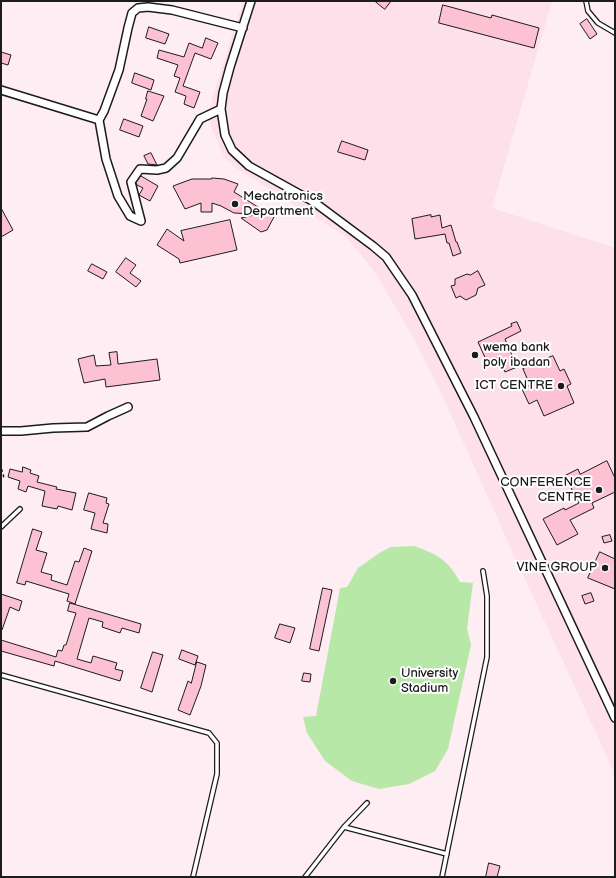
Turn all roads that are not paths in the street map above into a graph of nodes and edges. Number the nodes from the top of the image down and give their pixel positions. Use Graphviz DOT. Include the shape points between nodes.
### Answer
graph roads {
  1 [pos="251,1"];
  2 [pos="586,1"];
  3 [pos="242,28"];
  4 [pos="615,33"];
  5 [pos="1,90"];
  6 [pos="221,110"];
  7 [pos="99,120"];
  8 [pos="128,407"];
  9 [pos="1,431"];
  10 [pos="20,509"];
  11 [pos="1,527"];
  12 [pos="483,571"];
  13 [pos="1,675"];
  14 [pos="615,718"];
  15 [pos="367,803"];
  16 [pos="344,827"];
  17 [pos="447,854"];
  18 [pos="193,877"];
  19 [pos="305,877"];
  20 [pos="442,877"];
  1 -- 3 [label="street"];
  2 -- 4 [label="lane" via="588,11 598,23"];
  3 -- 6 [label="street" via="223,93"];
  3 -- 7 [label="street" via="172,10 138,8 132,13 119,70"];
  5 -- 7 [label="street"];
  6 -- 7 [label="street" via="200,119 177,158 166,168 140,169 131,182 141,221 130,216 118,196 106,159"];
  6 -- 14 [label="street" via="225,135 232,150 249,166 314,202 373,246 386,257 412,295 474,417"];
  8 -- 9 [label="street" via="87,427"];
  10 -- 11 [label="lane"];
  12 -- 17 [label="lane" via="487,596 487,657"];
  13 -- 18 [label="lane" via="209,733 217,743 217,774"];
  15 -- 16 [label="lane"];
  16 -- 17 [label="lane"];
  16 -- 19 [label="lane"];
  17 -- 20 [label="lane"];
}
